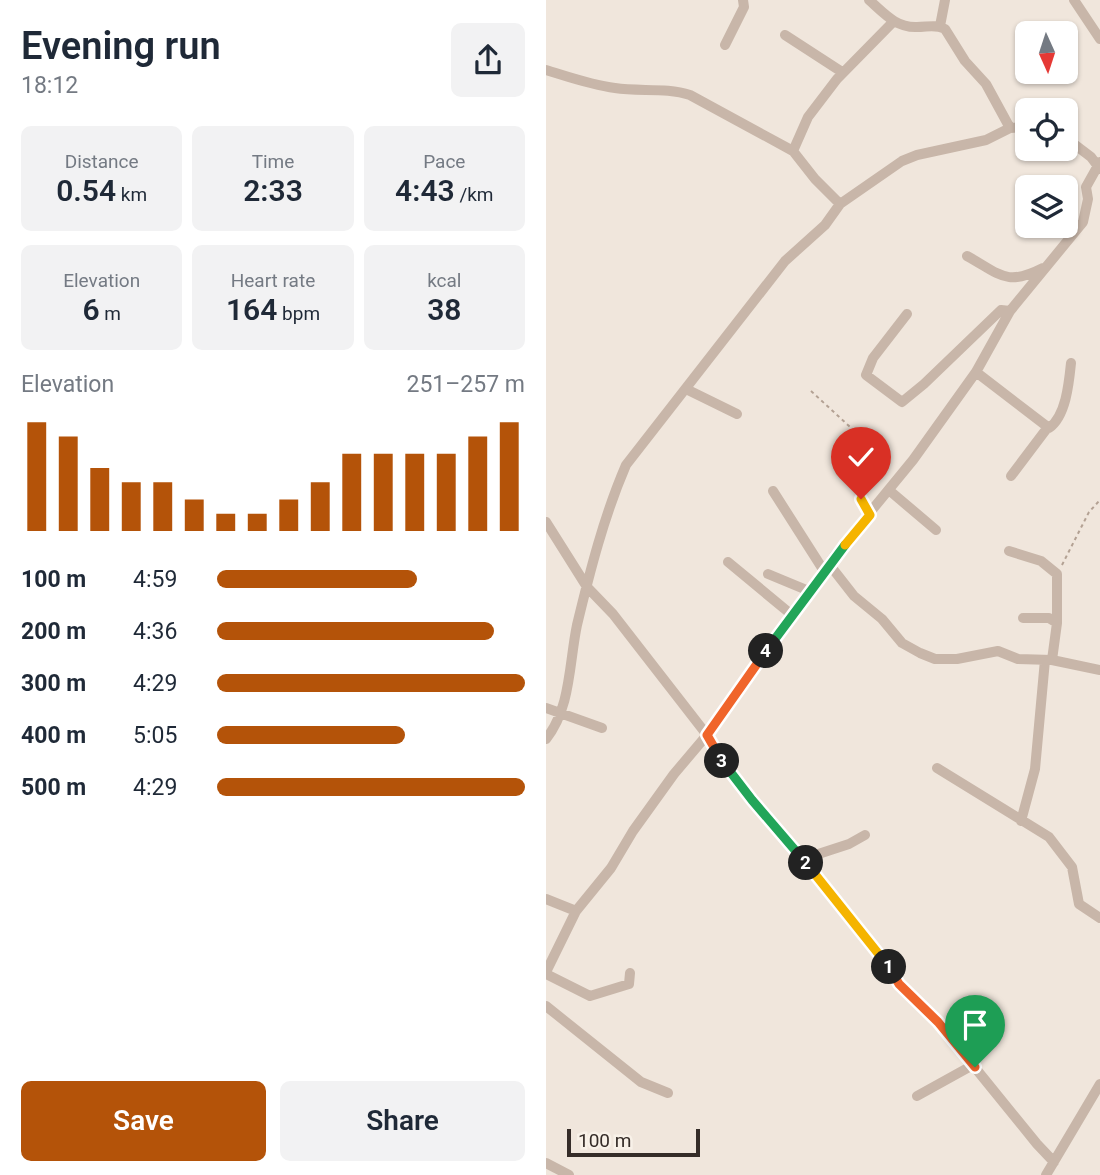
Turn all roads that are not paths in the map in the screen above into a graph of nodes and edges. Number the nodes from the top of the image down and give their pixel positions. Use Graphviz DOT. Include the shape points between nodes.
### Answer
graph roads {
  1 [pos="743,0"];
  2 [pos="869,0"];
  3 [pos="945,0"];
  4 [pos="1074,0"];
  5 [pos="893,22"];
  6 [pos="940,26"];
  7 [pos="785,35"];
  8 [pos="1100,39"];
  9 [pos="725,45"];
  10 [pos="546,70"];
  11 [pos="842,72"];
  12 [pos="1010,128"];
  13 [pos="1015,128"];
  14 [pos="1078,147"];
  15 [pos="793,151"];
  16 [pos="1099,166"];
  17 [pos="1100,198"];
  18 [pos="1088,199"];
  19 [pos="840,204"];
  20 [pos="967,256"];
  21 [pos="1046,267"];
  22 [pos="1010,311"];
  23 [pos="906,314"];
  24 [pos="1071,363"];
  25 [pos="976,372"];
  26 [pos="685,389"];
  27 [pos="737,414"];
  28 [pos="1048,427"];
  29 [pos="1011,476"];
  30 [pos="773,491"];
  31 [pos="890,491"];
  32 [pos="546,522"];
  33 [pos="936,530"];
  34 [pos="1009,551"];
  35 [pos="729,562"];
  36 [pos="827,567"];
  37 [pos="768,574"];
  38 [pos="587,587"];
  39 [pos="810,591"];
  40 [pos="792,615"];
  41 [pos="1023,618"];
  42 [pos="1057,623"];
  43 [pos="1049,660"];
  44 [pos="1100,670"];
  45 [pos="546,708"];
  46 [pos="560,714"];
  47 [pos="602,728"];
  48 [pos="707,735"];
  49 [pos="546,739"];
  50 [pos="937,768"];
  51 [pos="1021,821"];
  52 [pos="865,835"];
  53 [pos="803,859"];
  54 [pos="551,901"];
  55 [pos="546,911"];
  56 [pos="576,911"];
  57 [pos="1100,918"];
  58 [pos="629,972"];
  59 [pos="546,973"];
  60 [pos="546,1006"];
  61 [pos="973,1065"];
  62 [pos="1100,1084"];
  63 [pos="668,1093"];
  64 [pos="917,1096"];
  65 [pos="1054,1162"];
  66 [pos="546,1163"];
  67 [pos="569,1175"];
  68 [pos="1046,1175"];
  1 -- 9 [label="street" via="744,7"];
  2 -- 5 [label="street"];
  3 -- 6 [label="street"];
  4 -- 8 [label="street"];
  5 -- 6 [label="street"];
  5 -- 11 [label="street"];
  6 -- 12 [label="street" via="986,84"];
  7 -- 11 [label="street"];
  10 -- 15 [label="street" via="614,88 690,95"];
  11 -- 15 [label="street" via="808,117"];
  12 -- 13 [label="street"];
  12 -- 19 [label="street" via="986,140 902,161"];
  14 -- 16 [label="street"];
  15 -- 19 [label="street"];
  16 -- 18 [label="street" via="1086,187"];
  17 -- 18 [label="street"];
  18 -- 21 [label="street" via="1083,222"];
  19 -- 26 [label="street" via="825,225 785,261"];
  20 -- 21 [label="street" via="1013,280"];
  21 -- 22 [label="street"];
  22 -- 23 [label="street" via="1001,310 902,402 866,375"];
  22 -- 25 [label="street"];
  24 -- 28 [label="street" via="1056,423"];
  25 -- 28 [label="street"];
  25 -- 31 [label="street"];
  26 -- 27 [label="street"];
  26 -- 38 [label="street" via="626,465 614,491"];
  28 -- 29 [label="street"];
  30 -- 36 [label="street"];
  31 -- 33 [label="street"];
  31 -- 36 [label="street"];
  32 -- 38 [label="street"];
  34 -- 42 [label="street" via="1041,561 1057,574"];
  35 -- 40 [label="street"];
  36 -- 39 [label="street"];
  36 -- 43 [label="street" via="902,643 920,653 935,659 957,659 998,651 1018,659"];
  37 -- 39 [label="street"];
  38 -- 46 [label="street"];
  38 -- 48 [label="street"];
  39 -- 40 [label="street"];
  40 -- 48 [label="street"];
  41 -- 42 [label="street" via="1049,618"];
  42 -- 43 [label="street"];
  43 -- 44 [label="street"];
  43 -- 51 [label="street" via="1035,769"];
  45 -- 46 [label="street"];
  46 -- 47 [label="street"];
  46 -- 49 [label="street"];
  48 -- 53 [label="street" via="752,800"];
  48 -- 56 [label="street"];
  50 -- 51 [label="street"];
  51 -- 57 [label="street" via="1059,848 1072,867 1079,904"];
  52 -- 53 [label="street" via="849,845"];
  53 -- 61 [label="street" via="899,984"];
  54 -- 55 [label="street"];
  54 -- 56 [label="street"];
  56 -- 59 [label="street"];
  58 -- 59 [label="street" via="629,984 590,996"];
  60 -- 63 [label="street" via="641,1082"];
  61 -- 64 [label="street"];
  61 -- 65 [label="street"];
  62 -- 65 [label="street"];
  65 -- 68 [label="street"];
  66 -- 67 [label="street"];
}
